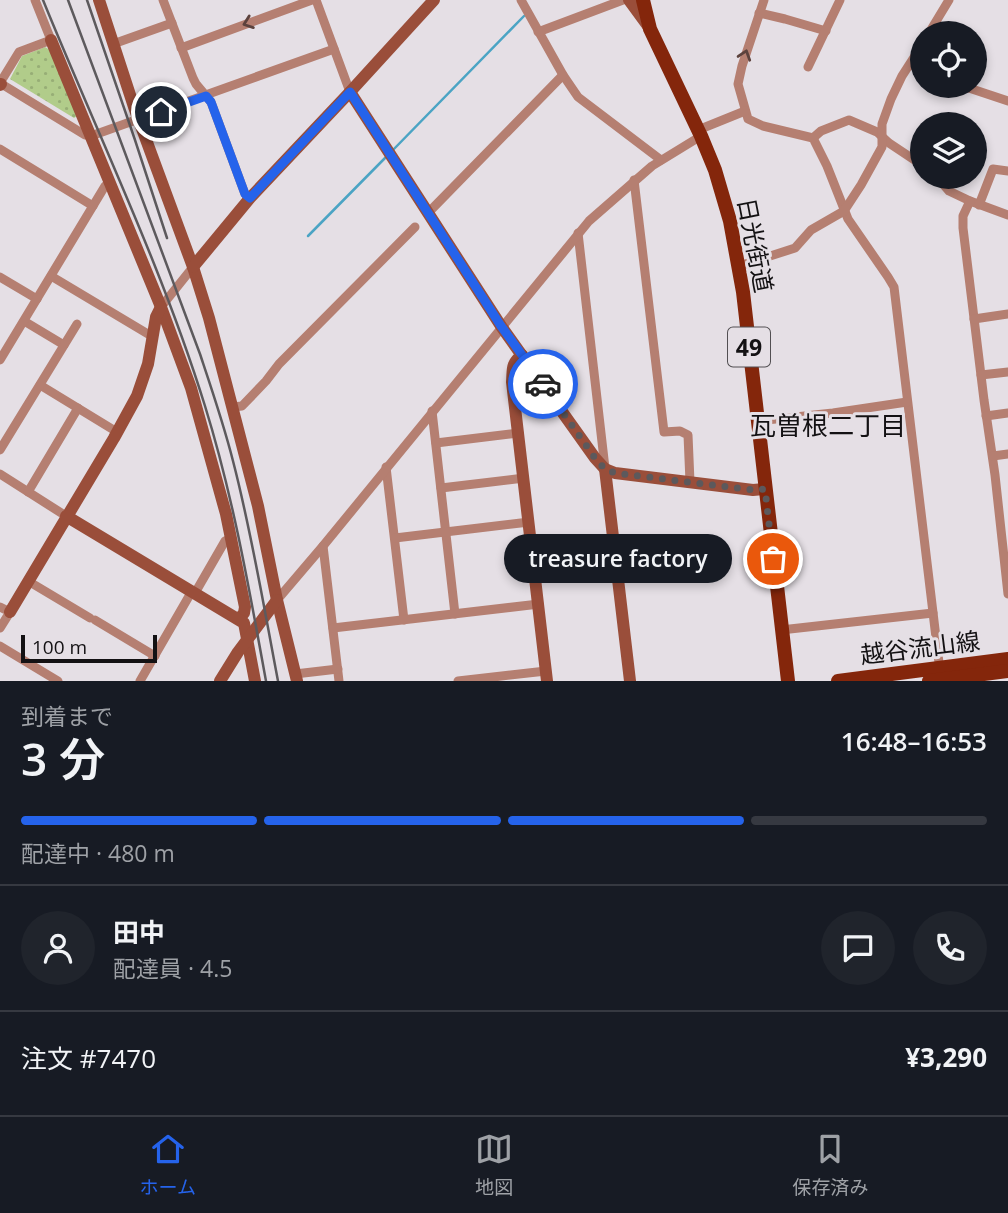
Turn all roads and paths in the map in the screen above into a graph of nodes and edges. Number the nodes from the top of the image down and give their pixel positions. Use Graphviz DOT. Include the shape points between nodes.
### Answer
graph roads {
  1 [pos="35,0"];
  2 [pos="99,0"];
  3 [pos="163,0"];
  4 [pos="314,0"];
  5 [pos="434,0"];
  6 [pos="520,0"];
  7 [pos="623,0"];
  8 [pos="629,0"];
  9 [pos="643,0"];
  10 [pos="764,0"];
  11 [pos="840,0"];
  12 [pos="949,0"];
  13 [pos="759,13"];
  14 [pos="936,21"];
  15 [pos="172,23"];
  16 [pos="650,29"];
  17 [pos="826,31"];
  18 [pos="538,32"];
  19 [pos="51,40"];
  20 [pos="113,44"];
  21 [pos="181,48"];
  22 [pos="334,49"];
  23 [pos="910,66"];
  24 [pos="808,67"];
  25 [pos="563,75"];
  26 [pos="0,84"];
  27 [pos="350,92"];
  28 [pos="987,95"];
  29 [pos="206,96"];
  30 [pos="1008,102"];
  31 [pos="745,111"];
  32 [pos="139,120"];
  33 [pos="700,133"];
  34 [pos="90,134"];
  35 [pos="882,136"];
  36 [pos="813,138"];
  37 [pos="0,149"];
  38 [pos="910,156"];
  39 [pos="661,160"];
  40 [pos="1008,171"];
  41 [pos="634,180"];
  42 [pos="111,184"];
  43 [pos="946,189"];
  44 [pos="250,198"];
  45 [pos="974,203"];
  46 [pos="93,206"];
  47 [pos="845,211"];
  48 [pos="428,214"];
  49 [pos="1008,215"];
  50 [pos="415,228"];
  51 [pos="578,233"];
  52 [pos="739,265"];
  53 [pos="193,267"];
  54 [pos="51,276"];
  55 [pos="0,277"];
  56 [pos="37,299"];
  57 [pos="161,307"];
  58 [pos="1008,314"];
  59 [pos="974,318"];
  60 [pos="24,321"];
  61 [pos="77,324"];
  62 [pos="501,326"];
  63 [pos="153,337"];
  64 [pos="4,343"];
  65 [pos="64,345"];
  66 [pos="522,355"];
  67 [pos="0,360"];
  68 [pos="1008,372"];
  69 [pos="981,375"];
  70 [pos="40,386"];
  71 [pos="907,402"];
  72 [pos="232,407"];
  73 [pos="78,408"];
  74 [pos="432,411"];
  75 [pos="1008,414"];
  76 [pos="986,416"];
  77 [pos="758,421"];
  78 [pos="117,432"];
  79 [pos="519,433"];
  80 [pos="436,443"];
  81 [pos="0,450"];
  82 [pos="1008,454"];
  83 [pos="993,456"];
  84 [pos="386,467"];
  85 [pos="605,469"];
  86 [pos="0,474"];
  87 [pos="524,478"];
  88 [pos="690,482"];
  89 [pos="441,488"];
  90 [pos="765,489"];
  91 [pos="28,492"];
  92 [pos="66,516"];
  93 [pos="529,522"];
  94 [pos="446,533"];
  95 [pos="231,538"];
  96 [pos="395,538"];
  97 [pos="323,546"];
  98 [pos="28,580"];
  99 [pos="194,592"];
  100 [pos="1008,594"];
  101 [pos="277,600"];
  102 [pos="539,604"];
  103 [pos="5,610"];
  104 [pos="933,613"];
  105 [pos="455,614"];
  106 [pos="239,619"];
  107 [pos="404,620"];
  108 [pos="0,628"];
  109 [pos="333,628"];
  110 [pos="781,630"];
  111 [pos="247,639"];
  112 [pos="0,646"];
  113 [pos="155,656"];
  114 [pos="1008,659"];
  115 [pos="338,669"];
  116 [pos="1008,671"];
  117 [pos="547,676"];
  118 [pos="938,677"];
  119 [pos="296,678"];
  120 [pos="58,681"];
  121 [pos="140,681"];
  122 [pos="220,681"];
  123 [pos="255,681"];
  124 [pos="339,681"];
  125 [pos="458,681"];
  126 [pos="630,681"];
  127 [pos="788,681"];
  128 [pos="838,681"];
  1 -- 19 [label="street"];
  2 -- 20 [label="street"];
  3 -- 15 [label="street"];
  4 -- 21 [label="street, one-way"];
  4 -- 22 [label="street"];
  5 -- 27 [label="street"];
  6 -- 18 [label="street"];
  7 -- 18 [label="street"];
  8 -- 16 [label="street"];
  9 -- 16 [label="main road, 日光街道 / 49"];
  10 -- 13 [label="street"];
  11 -- 17 [label="street"];
  12 -- 14 [label="street"];
  13 -- 17 [label="street"];
  31 -- 13 [label="street, one-way" via="739,75"];
  15 -- 20 [label="street"];
  15 -- 21 [label="street"];
  16 -- 33 [label="main road, 日光街道 / 49"];
  17 -- 24 [label="street"];
  18 -- 25 [label="street"];
  19 -- 26 [label="street" via="19,52"];
  19 -- 34 [label="street"];
  20 -- 32 [label="street"];
  21 -- 29 [label="street"];
  22 -- 27 [label="street"];
  22 -- 29 [label="street"];
  23 -- 35 [label="street" via="891,99"];
  25 -- 39 [label="street" via="578,97"];
  25 -- 48 [label="street"];
  26 -- 34 [label="street"];
  27 -- 44 [label="street"];
  27 -- 48 [label="street"];
  28 -- 30 [label="street"];
  29 -- 32 [label="street"];
  29 -- 44 [label="street"];
  31 -- 33 [label="street"];
  31 -- 36 [label="street" via="748,119 763,126"];
  32 -- 34 [label="street"];
  32 -- 53 [label="street"];
  33 -- 39 [label="street"];
  33 -- 52 [label="main road, 日光街道 / 49" via="723,193"];
  34 -- 42 [label="street"];
  35 -- 36 [label="street" via="849,120"];
  35 -- 38 [label="street"];
  35 -- 47 [label="street" via="882,147"];
  36 -- 47 [label="street"];
  37 -- 46 [label="street"];
  39 -- 41 [label="street"];
  40 -- 45 [label="street" via="993,169"];
  41 -- 51 [label="street"];
  41 -- 88 [label="street" via="664,432 688,435"];
  42 -- 46 [label="street"];
  42 -- 57 [label="street"];
  43 -- 45 [label="street"];
  44 -- 53 [label="street"];
  45 -- 49 [label="street"];
  45 -- 59 [label="street" via="963,216"];
  46 -- 54 [label="street"];
  47 -- 52 [label="street" via="811,230 795,248"];
  47 -- 71 [label="street" via="894,287"];
  48 -- 62 [label="street"];
  50 -- 72 [label="street" via="242,406"];
  51 -- 62 [label="street"];
  51 -- 85 [label="street"];
  52 -- 77 [label="main road, 日光街道 / 49"];
  53 -- 57 [label="street"];
  53 -- 72 [label="street"];
  54 -- 56 [label="street"];
  54 -- 63 [label="street"];
  55 -- 56 [label="street"];
  56 -- 60 [label="street"];
  57 -- 63 [label="street"];
  57 -- 95 [label="street" via="191,388"];
  58 -- 59 [label="street"];
  59 -- 69 [label="street"];
  60 -- 64 [label="street"];
  60 -- 65 [label="street"];
  61 -- 65 [label="street"];
  62 -- 66 [label="street"];
  62 -- 74 [label="street"];
  63 -- 78 [label="street" via="137,396"];
  64 -- 67 [label="street"];
  65 -- 70 [label="street"];
  66 -- 79 [label="street" via="514,361 512,382"];
  66 -- 85 [label="street"];
  68 -- 69 [label="street"];
  69 -- 76 [label="street"];
  70 -- 73 [label="street"];
  70 -- 81 [label="street"];
  71 -- 77 [label="street"];
  71 -- 104 [label="street"];
  72 -- 101 [label="street"];
  73 -- 78 [label="street"];
  73 -- 91 [label="street"];
  74 -- 80 [label="street"];
  74 -- 84 [label="street"];
  75 -- 76 [label="street"];
  76 -- 83 [label="street"];
  77 -- 90 [label="main road, 日光街道 / 49"];
  78 -- 92 [label="street"];
  79 -- 80 [label="street"];
  79 -- 87 [label="street"];
  80 -- 89 [label="street"];
  82 -- 83 [label="street"];
  83 -- 100 [label="street"];
  84 -- 96 [label="street"];
  84 -- 97 [label="street"];
  85 -- 88 [label="street"];
  85 -- 126 [label="street"];
  86 -- 91 [label="street"];
  87 -- 89 [label="street"];
  87 -- 93 [label="street"];
  88 -- 90 [label="street"];
  89 -- 94 [label="street"];
  90 -- 110 [label="main road, 日光街道 / 49"];
  91 -- 92 [label="street"];
  92 -- 98 [label="street"];
  92 -- 99 [label="street"];
  93 -- 94 [label="street"];
  93 -- 102 [label="street"];
  94 -- 96 [label="street"];
  94 -- 105 [label="street"];
  95 -- 99 [label="street"];
  95 -- 106 [label="street" via="245,607"];
  96 -- 107 [label="street"];
  97 -- 101 [label="street"];
  97 -- 109 [label="street"];
  98 -- 103 [label="street"];
  98 -- 113 [label="street"];
  99 -- 106 [label="street"];
  99 -- 113 [label="street"];
  101 -- 111 [label="street"];
  101 -- 119 [label="street"];
  102 -- 105 [label="street"];
  102 -- 117 [label="street"];
  103 -- 108 [label="street"];
  104 -- 110 [label="street"];
  104 -- 118 [label="street"];
  105 -- 107 [label="street"];
  106 -- 111 [label="street"];
  107 -- 109 [label="street"];
  109 -- 115 [label="street"];
  110 -- 127 [label="main road, 日光街道 / 49"];
  111 -- 122 [label="street"];
  111 -- 123 [label="street"];
  112 -- 120 [label="street"];
  113 -- 121 [label="street"];
  114 -- 118 [label="main road, 越谷流山線"];
  115 -- 119 [label="street"];
  115 -- 124 [label="street"];
  116 -- 118 [label="main road, 越谷流山線"];
  117 -- 125 [label="street"];
  118 -- 128 [label="main road, 越谷流山線"];
}
